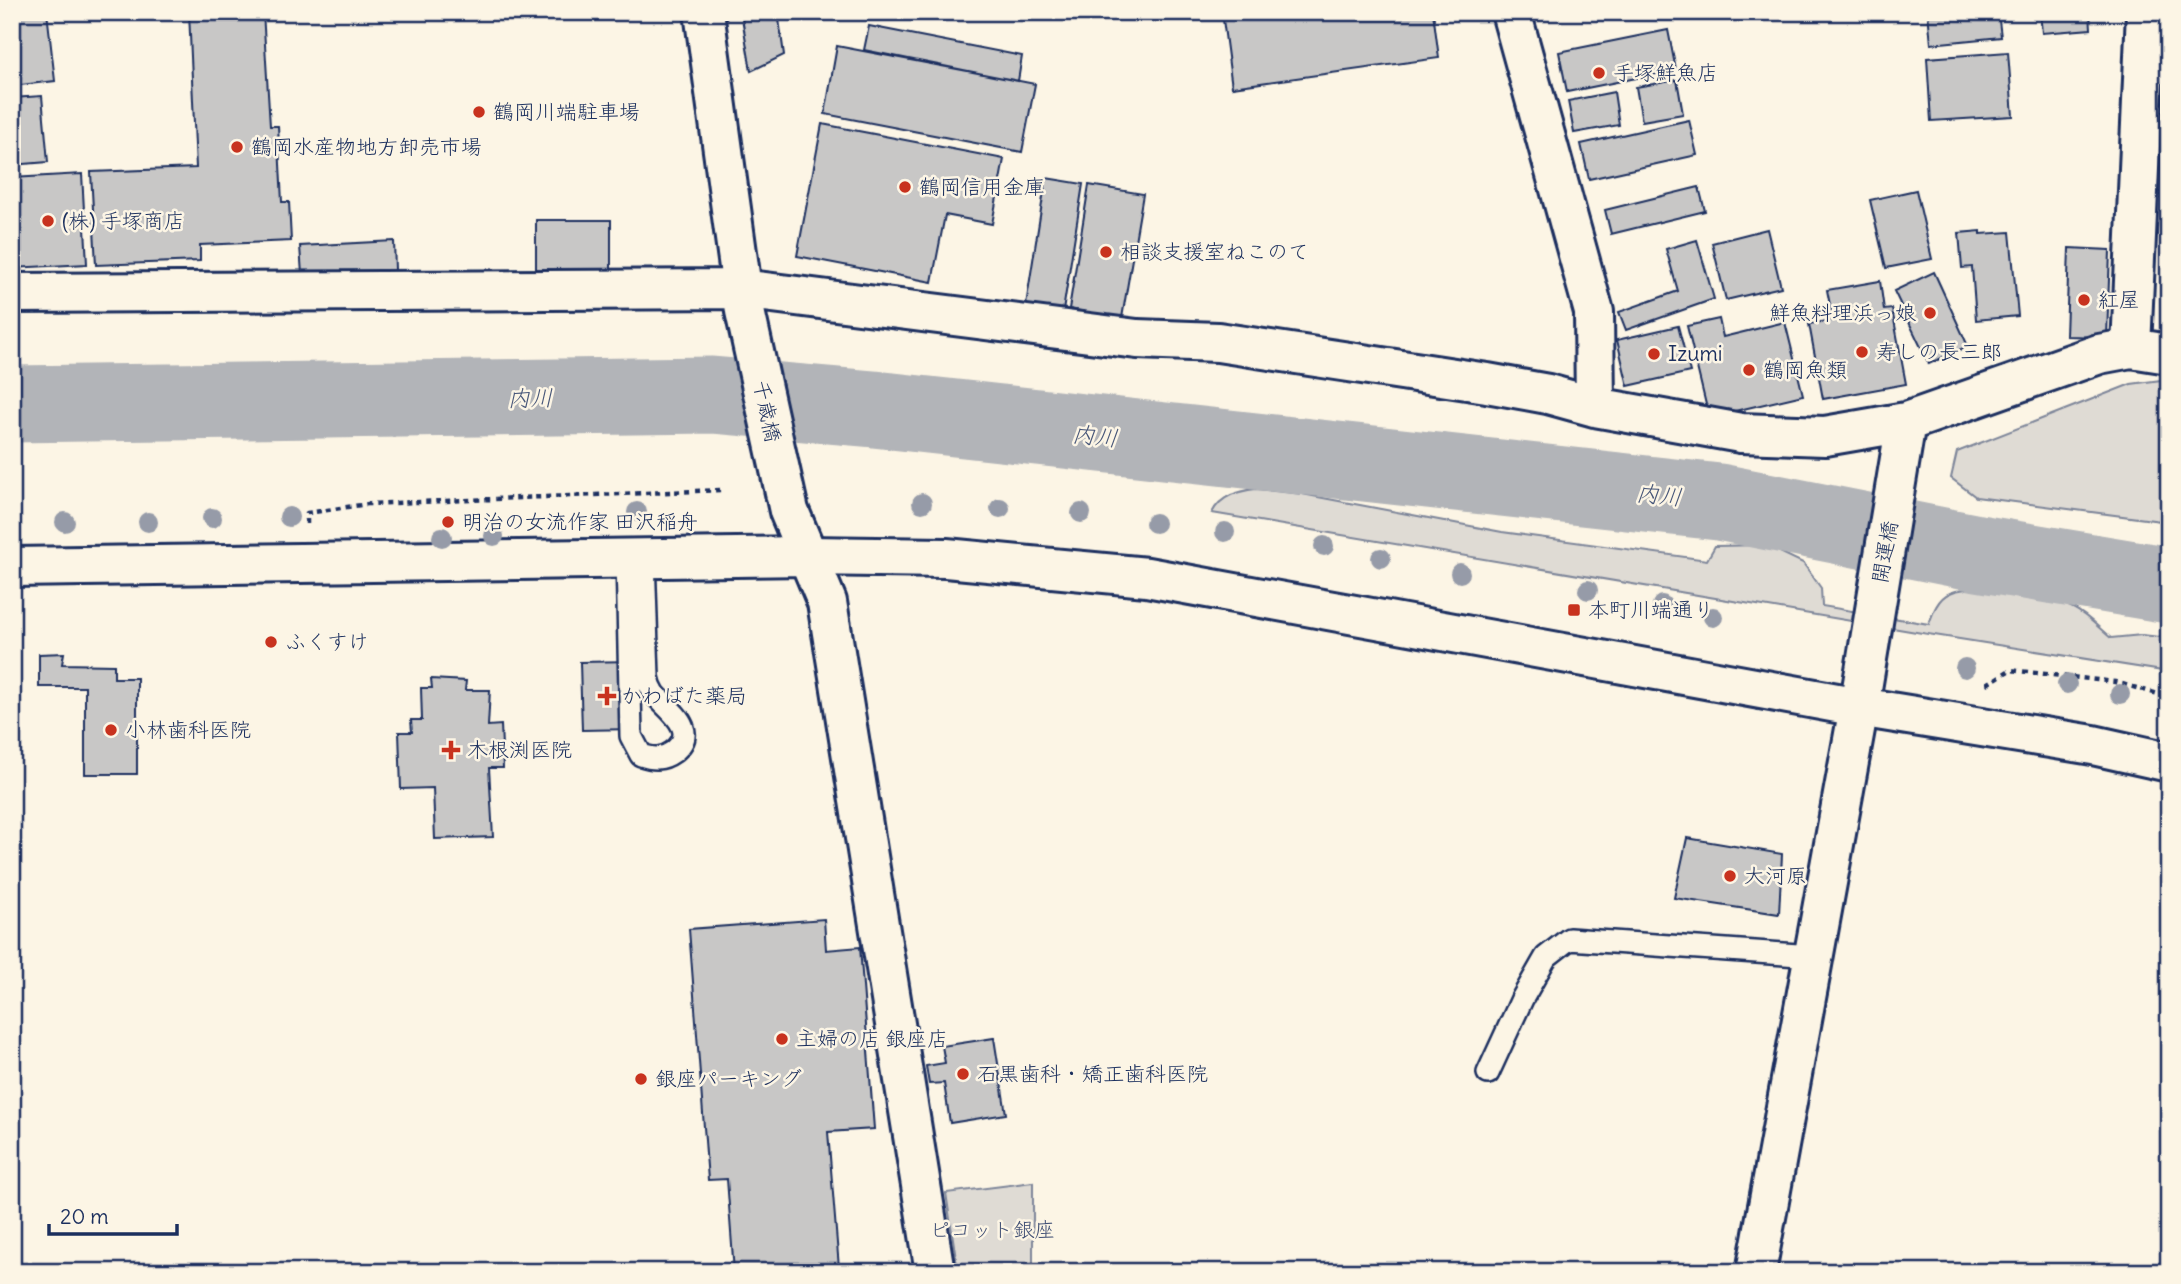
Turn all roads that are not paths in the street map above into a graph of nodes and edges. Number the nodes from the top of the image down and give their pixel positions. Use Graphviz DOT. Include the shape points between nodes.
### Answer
graph roads {
  1 [pos="704,12"];
  2 [pos="1511,12"];
  3 [pos="2146,12"];
  4 [pos="12,293"];
  5 [pos="743,300"];
  6 [pos="2131,348"];
  7 [pos="2169,354"];
  8 [pos="1595,407"];
  9 [pos="1906,422"];
  10 [pos="808,556"];
  11 [pos="635,558"];
  12 [pos="12,567"];
  13 [pos="1859,707"];
  14 [pos="2169,762"];
  15 [pos="1813,956"];
  16 [pos="1488,1073"];
  17 [pos="935,1272"];
  18 [pos="1756,1272"];
  1 -- 5 [label="street, 千歳橋"];
  2 -- 8 [label="street" via="1594,312"];
  3 -- 6 [label="street"];
  4 -- 5 [label="street"];
  5 -- 8 [label="street" via="1137,339 1218,342 1488,383"];
  5 -- 10 [label="street, 千歳橋" via="789,511"];
  6 -- 7 [label="street"];
  6 -- 9 [label="street" via="2099,354"];
  8 -- 9 [label="street" via="1741,433 1825,436"];
  9 -- 13 [label="street, 開運橋"];
  10 -- 11 [label="street"];
  10 -- 13 [label="street" via="946,558 1147,578"];
  10 -- 17 [label="street, 千歳橋" via="827,602"];
  11 -- 11 [label="lane" via="631,736 641,755 662,758 680,746 683,737 678,717 656,695 648,677"];
  11 -- 12 [label="street"];
  13 -- 14 [label="street"];
  13 -- 15 [label="street, 開運橋"];
  15 -- 16 [label="lane" via="1569,939 1546,957"];
  15 -- 18 [label="street, 開運橋"];
}
